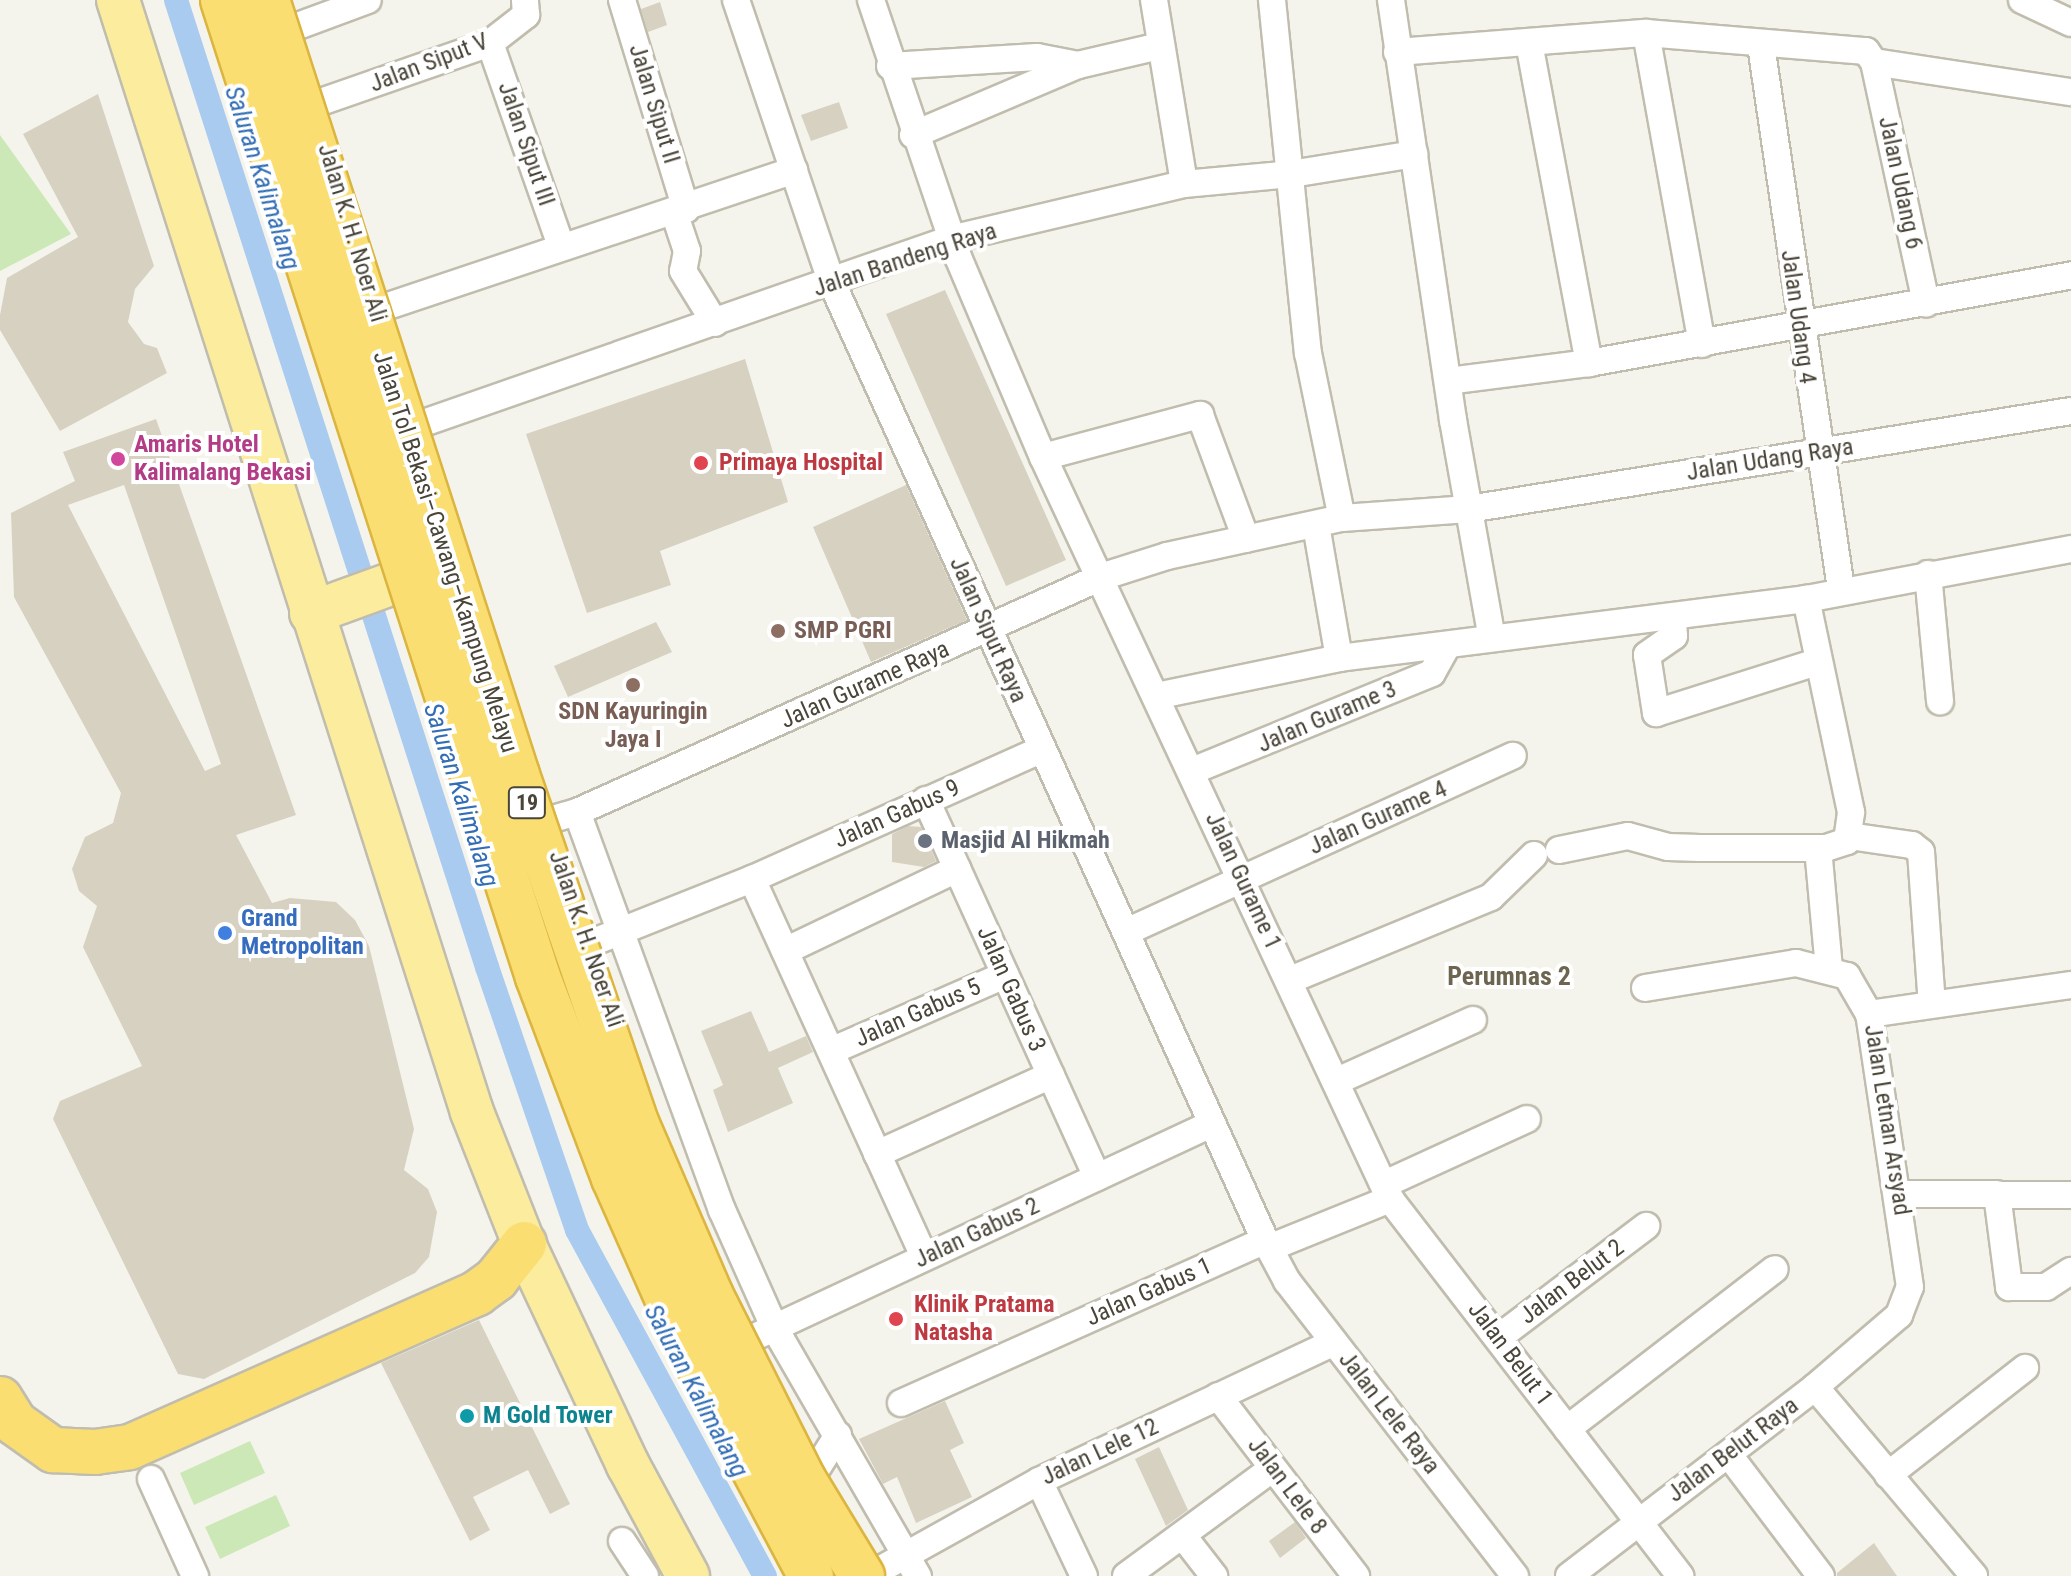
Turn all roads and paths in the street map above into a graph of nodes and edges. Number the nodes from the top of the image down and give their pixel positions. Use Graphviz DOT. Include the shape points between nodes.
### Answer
graph roads {
  1 [pos="118,0"];
  2 [pos="223,0"];
  3 [pos="368,0"];
  4 [pos="525,0"];
  5 [pos="622,0"];
  6 [pos="736,0"];
  7 [pos="871,0"];
  8 [pos="1154,0"];
  9 [pos="1272,0"];
  10 [pos="1391,0"];
  11 [pos="2022,0"];
  12 [pos="277,10"];
  13 [pos="2071,23"];
  14 [pos="1646,33"];
  15 [pos="490,43"];
  16 [pos="1529,43"];
  17 [pos="1761,45"];
  18 [pos="1159,46"];
  19 [pos="1397,52"];
  20 [pos="1874,62"];
  21 [pos="1078,65"];
  22 [pos="890,66"];
  23 [pos="2071,92"];
  24 [pos="312,105"];
  25 [pos="913,135"];
  26 [pos="1414,154"];
  27 [pos="794,170"];
  28 [pos="1291,174"];
  29 [pos="1184,184"];
  30 [pos="680,210"];
  31 [pos="951,239"];
  32 [pos="561,246"];
  33 [pos="2071,275"];
  34 [pos="832,283"];
  35 [pos="1926,303"];
  36 [pos="376,310"];
  37 [pos="715,323"];
  38 [pos="1798,323"];
  39 [pos="1702,344"];
  40 [pos="1589,363"];
  41 [pos="1448,381"];
  42 [pos="2071,411"];
  43 [pos="412,427"];
  44 [pos="1818,452"];
  45 [pos="1043,457"];
  46 [pos="1469,509"];
  47 [pos="1342,518"];
  48 [pos="1316,525"];
  49 [pos="1246,539"];
  50 [pos="2071,549"];
  51 [pos="462,566"];
  52 [pos="1928,574"];
  53 [pos="1101,577"];
  54 [pos="1841,589"];
  55 [pos="1806,599"];
  56 [pos="323,616"];
  57 [pos="1673,619"];
  58 [pos="988,629"];
  59 [pos="1492,638"];
  60 [pos="1447,646"];
  61 [pos="1339,658"];
  62 [pos="1817,662"];
  63 [pos="1156,696"];
  64 [pos="1940,701"];
  65 [pos="1042,749"];
  66 [pos="1513,756"];
  67 [pos="1192,771"];
  68 [pos="926,800"];
  69 [pos="562,816"];
  70 [pos="1849,836"];
  71 [pos="1818,848"];
  72 [pos="957,869"];
  73 [pos="752,879"];
  74 [pos="1242,879"];
  75 [pos="1126,932"];
  76 [pos="602,938"];
  77 [pos="785,951"];
  78 [pos="1829,968"];
  79 [pos="1005,975"];
  80 [pos="1290,980"];
  81 [pos="2071,985"];
  82 [pos="1645,988"];
  83 [pos="1932,1004"];
  84 [pos="1869,1014"];
  85 [pos="1473,1020"];
  86 [pos="831,1051"];
  87 [pos="1051,1075"];
  88 [pos="1337,1081"];
  89 [pos="1527,1119"];
  90 [pos="1209,1125"];
  91 [pos="877,1154"];
  92 [pos="1097,1177"];
  93 [pos="1388,1192"];
  94 [pos="1898,1194"];
  95 [pos="1997,1194"];
  96 [pos="2071,1195"];
  97 [pos="1646,1226"];
  98 [pos="524,1244"];
  99 [pos="1267,1244"];
  100 [pos="924,1257"];
  101 [pos="1775,1269"];
  102 [pos="2071,1271"];
  103 [pos="760,1334"];
  104 [pos="1498,1338"];
  105 [pos="1334,1342"];
  106 [pos="2025,1368"];
  107 [pos="1815,1387"];
  108 [pos="1218,1396"];
  109 [pos="0,1399"];
  110 [pos="901,1403"];
  111 [pos="1567,1429"];
  112 [pos="838,1435"];
  113 [pos="1729,1455"];
  114 [pos="1273,1468"];
  115 [pos="814,1473"];
  116 [pos="1888,1475"];
  117 [pos="151,1479"];
  118 [pos="1039,1481"];
  119 [pos="1639,1521"];
  120 [pos="1183,1536"];
  121 [pos="622,1541"];
  122 [pos="886,1572"];
  123 [pos="195,1576"];
  124 [pos="645,1576"];
  125 [pos="688,1576"];
  126 [pos="811,1576"];
  127 [pos="1084,1576"];
  128 [pos="1126,1576"];
  129 [pos="1214,1576"];
  130 [pos="1356,1576"];
  131 [pos="1515,1576"];
  132 [pos="1569,1576"];
  133 [pos="1680,1576"];
  134 [pos="1821,1576"];
  135 [pos="1974,1576"];
  1 -- 56 [label="main road"];
  2 -- 126 [label="highway, Jalan Tol Bekasi–Cawang–Kampung Melayu / 19, bridge" via="538,977 614,1178 688,1345"];
  3 -- 12 [label="street"];
  4 -- 15 [label="street, Jalan Siput V" via="526,15"];
  5 -- 30 [label="street, Jalan Siput II"];
  6 -- 27 [label="street, Jalan Siput Raya"];
  7 -- 22 [label="street, Jalan Gurame 1"];
  8 -- 18 [label="street"];
  9 -- 28 [label="street"];
  10 -- 19 [label="street"];
  11 -- 13 [label="street"];
  12 -- 24 [label="main road, Jalan K. H. Noer Ali"];
  12 -- 122 [label="highway, Jalan Tol Bekasi–Cawang–Kampung Melayu / 19, bridge" via="517,775 637,1125 711,1296 803,1479"];
  14 -- 16 [label="street"];
  14 -- 17 [label="street"];
  14 -- 39 [label="street"];
  15 -- 24 [label="street, Jalan Siput V"];
  15 -- 32 [label="street, Jalan Siput III"];
  16 -- 19 [label="street"];
  16 -- 40 [label="street"];
  17 -- 20 [label="street" via="1857,49 1869,53"];
  17 -- 38 [label="street, Jalan Udang 4"];
  18 -- 21 [label="street"];
  18 -- 29 [label="street"];
  19 -- 26 [label="street"];
  20 -- 23 [label="street"];
  20 -- 35 [label="street, Jalan Udang 6"];
  21 -- 22 [label="street" via="1026,57"];
  21 -- 25 [label="street"];
  22 -- 25 [label="street, Jalan Gurame 1"];
  24 -- 36 [label="main road, Jalan K. H. Noer Ali"];
  25 -- 31 [label="street, Jalan Gurame 1"];
  26 -- 28 [label="street, Jalan Bandeng Raya"];
  26 -- 41 [label="street"];
  27 -- 30 [label="street"];
  27 -- 34 [label="street, Jalan Siput Raya"];
  28 -- 29 [label="street, Jalan Bandeng Raya"];
  28 -- 47 [label="street" via="1308,353"];
  29 -- 31 [label="street, Jalan Bandeng Raya"];
  30 -- 32 [label="street"];
  30 -- 37 [label="street, Jalan Siput II" via="687,251 683,271"];
  31 -- 34 [label="street, Jalan Bandeng Raya"];
  31 -- 45 [label="street, Jalan Gurame 1"];
  32 -- 36 [label="street"];
  33 -- 35 [label="street"];
  34 -- 37 [label="street, Jalan Bandeng Raya"];
  34 -- 58 [label="street, Jalan Siput Raya"];
  35 -- 38 [label="street"];
  36 -- 43 [label="main road, Jalan K. H. Noer Ali"];
  37 -- 43 [label="street, Jalan Bandeng Raya"];
  38 -- 39 [label="street"];
  38 -- 44 [label="street, Jalan Udang 4"];
  39 -- 40 [label="street"];
  40 -- 41 [label="street"];
  41 -- 46 [label="street"];
  42 -- 44 [label="street, Jalan Udang Raya"];
  43 -- 51 [label="main road, Jalan K. H. Noer Ali"];
  44 -- 46 [label="street, Jalan Udang Raya"];
  44 -- 54 [label="street, Jalan Udang 4"];
  45 -- 49 [label="street" via="1200,415"];
  45 -- 53 [label="street, Jalan Gurame 1"];
  46 -- 47 [label="street, Jalan Gurame Raya"];
  46 -- 59 [label="street"];
  47 -- 48 [label="street, Jalan Gurame Raya"];
  48 -- 49 [label="street, Jalan Gurame Raya"];
  48 -- 61 [label="street"];
  49 -- 53 [label="street, Jalan Gurame Raya"];
  50 -- 52 [label="street"];
  51 -- 56 [label="main road"];
  51 -- 69 [label="main road, Jalan K. H. Noer Ali"];
  52 -- 54 [label="street"];
  52 -- 64 [label="street"];
  53 -- 58 [label="street, Jalan Gurame Raya"];
  53 -- 63 [label="street, Jalan Gurame 1"];
  54 -- 55 [label="street"];
  55 -- 57 [label="street"];
  55 -- 62 [label="street"];
  56 -- 98 [label="main road" via="472,1112"];
  57 -- 59 [label="street"];
  57 -- 62 [label="street" via="1674,636 1647,655 1656,713"];
  58 -- 65 [label="street, Jalan Siput Raya"];
  58 -- 69 [label="street, Jalan Gurame Raya"];
  59 -- 60 [label="street"];
  60 -- 61 [label="street"];
  60 -- 67 [label="street, Jalan Gurame 3" via="1432,673"];
  61 -- 63 [label="street"];
  62 -- 70 [label="street" via="1851,812"];
  63 -- 67 [label="street, Jalan Gurame 1"];
  65 -- 68 [label="street, Jalan Gabus 9"];
  65 -- 75 [label="street, Jalan Siput Raya"];
  66 -- 74 [label="street, Jalan Gurame 4"];
  67 -- 74 [label="street, Jalan Gurame 1"];
  68 -- 72 [label="street, Jalan Gabus 3"];
  68 -- 73 [label="street, Jalan Gabus 9"];
  69 -- 76 [label="main road, Jalan K. H. Noer Ali"];
  70 -- 71 [label="street" via="1841,845"];
  70 -- 83 [label="street" via="1912,845 1921,852"];
  71 -- 78 [label="street"];
  71 -- 80 [label="street" via="1668,847 1628,836 1546,852 1491,897"];
  72 -- 77 [label="street"];
  72 -- 79 [label="street, Jalan Gabus 3"];
  73 -- 76 [label="street, Jalan Gabus 9"];
  73 -- 77 [label="street"];
  74 -- 75 [label="street, Jalan Gurame 4"];
  74 -- 80 [label="street, Jalan Gurame 1"];
  75 -- 90 [label="street, Jalan Siput Raya"];
  76 -- 103 [label="main road, Jalan K. H. Noer Ali" via="683,1205"];
  77 -- 86 [label="street"];
  78 -- 82 [label="street" via="1796,963"];
  78 -- 84 [label="street" via="1847,976"];
  79 -- 86 [label="street, Jalan Gabus 5"];
  79 -- 87 [label="street, Jalan Gabus 3"];
  80 -- 88 [label="street, Jalan Gurame 1"];
  81 -- 83 [label="street, Jalan Letnan Arsyad"];
  83 -- 84 [label="street, Jalan Letnan Arsyad"];
  84 -- 94 [label="street, Jalan Letnan Arsyad"];
  85 -- 88 [label="street"];
  86 -- 91 [label="street"];
  87 -- 91 [label="street"];
  87 -- 92 [label="street, Jalan Gabus 3"];
  88 -- 93 [label="street, Jalan Gurame 1"];
  89 -- 93 [label="street, Jalan Gabus 1"];
  90 -- 92 [label="street, Jalan Gabus 2"];
  90 -- 99 [label="street, Jalan Siput Raya"];
  91 -- 100 [label="street"];
  92 -- 100 [label="street, Jalan Gabus 2"];
  93 -- 99 [label="street, Jalan Gabus 1"];
  93 -- 104 [label="street, Jalan Belut 1"];
  94 -- 95 [label="street"];
  94 -- 107 [label="street, Jalan Letnan Arsyad" via="1910,1267 1908,1301 1899,1315"];
  95 -- 96 [label="street"];
  95 -- 102 [label="street" via="2009,1287 2046,1287"];
  97 -- 104 [label="street, Jalan Belut 2"];
  98 -- 109 [label="highway" via="496,1279 477,1293 130,1447 53,1450 15,1423"];
  98 -- 125 [label="main road" via="628,1465"];
  99 -- 105 [label="street, Jalan Lele Raya"];
  99 -- 110 [label="street, Jalan Gabus 1"];
  100 -- 103 [label="street, Jalan Gabus 2"];
  101 -- 111 [label="street"];
  103 -- 112 [label="street"];
  103 -- 115 [label="main road, Jalan K. H. Noer Ali"];
  104 -- 111 [label="street, Jalan Belut 1"];
  105 -- 108 [label="street, Jalan Lele 12"];
  105 -- 131 [label="street, Jalan Lele Raya"];
  106 -- 116 [label="street"];
  107 -- 113 [label="street, Jalan Belut Raya"];
  107 -- 116 [label="street, Jalan Belut Raya"];
  108 -- 114 [label="street, Jalan Lele 8"];
  108 -- 118 [label="street, Jalan Lele 12"];
  111 -- 119 [label="street, Jalan Belut 1"];
  112 -- 115 [label="street"];
  112 -- 122 [label="street"];
  113 -- 119 [label="street, Jalan Belut Raya"];
  113 -- 134 [label="street"];
  114 -- 120 [label="street"];
  114 -- 130 [label="street, Jalan Lele 8"];
  115 -- 122 [label="main road, Jalan K. H. Noer Ali"];
  116 -- 135 [label="street, Jalan Belut Raya"];
  117 -- 123 [label="street"];
  118 -- 122 [label="street, Jalan Lele 12"];
  118 -- 127 [label="street"];
  119 -- 132 [label="street, Jalan Belut Raya"];
  119 -- 133 [label="street, Jalan Belut 1"];
  120 -- 128 [label="street"];
  120 -- 129 [label="street"];
  121 -- 124 [label="street"];
}
